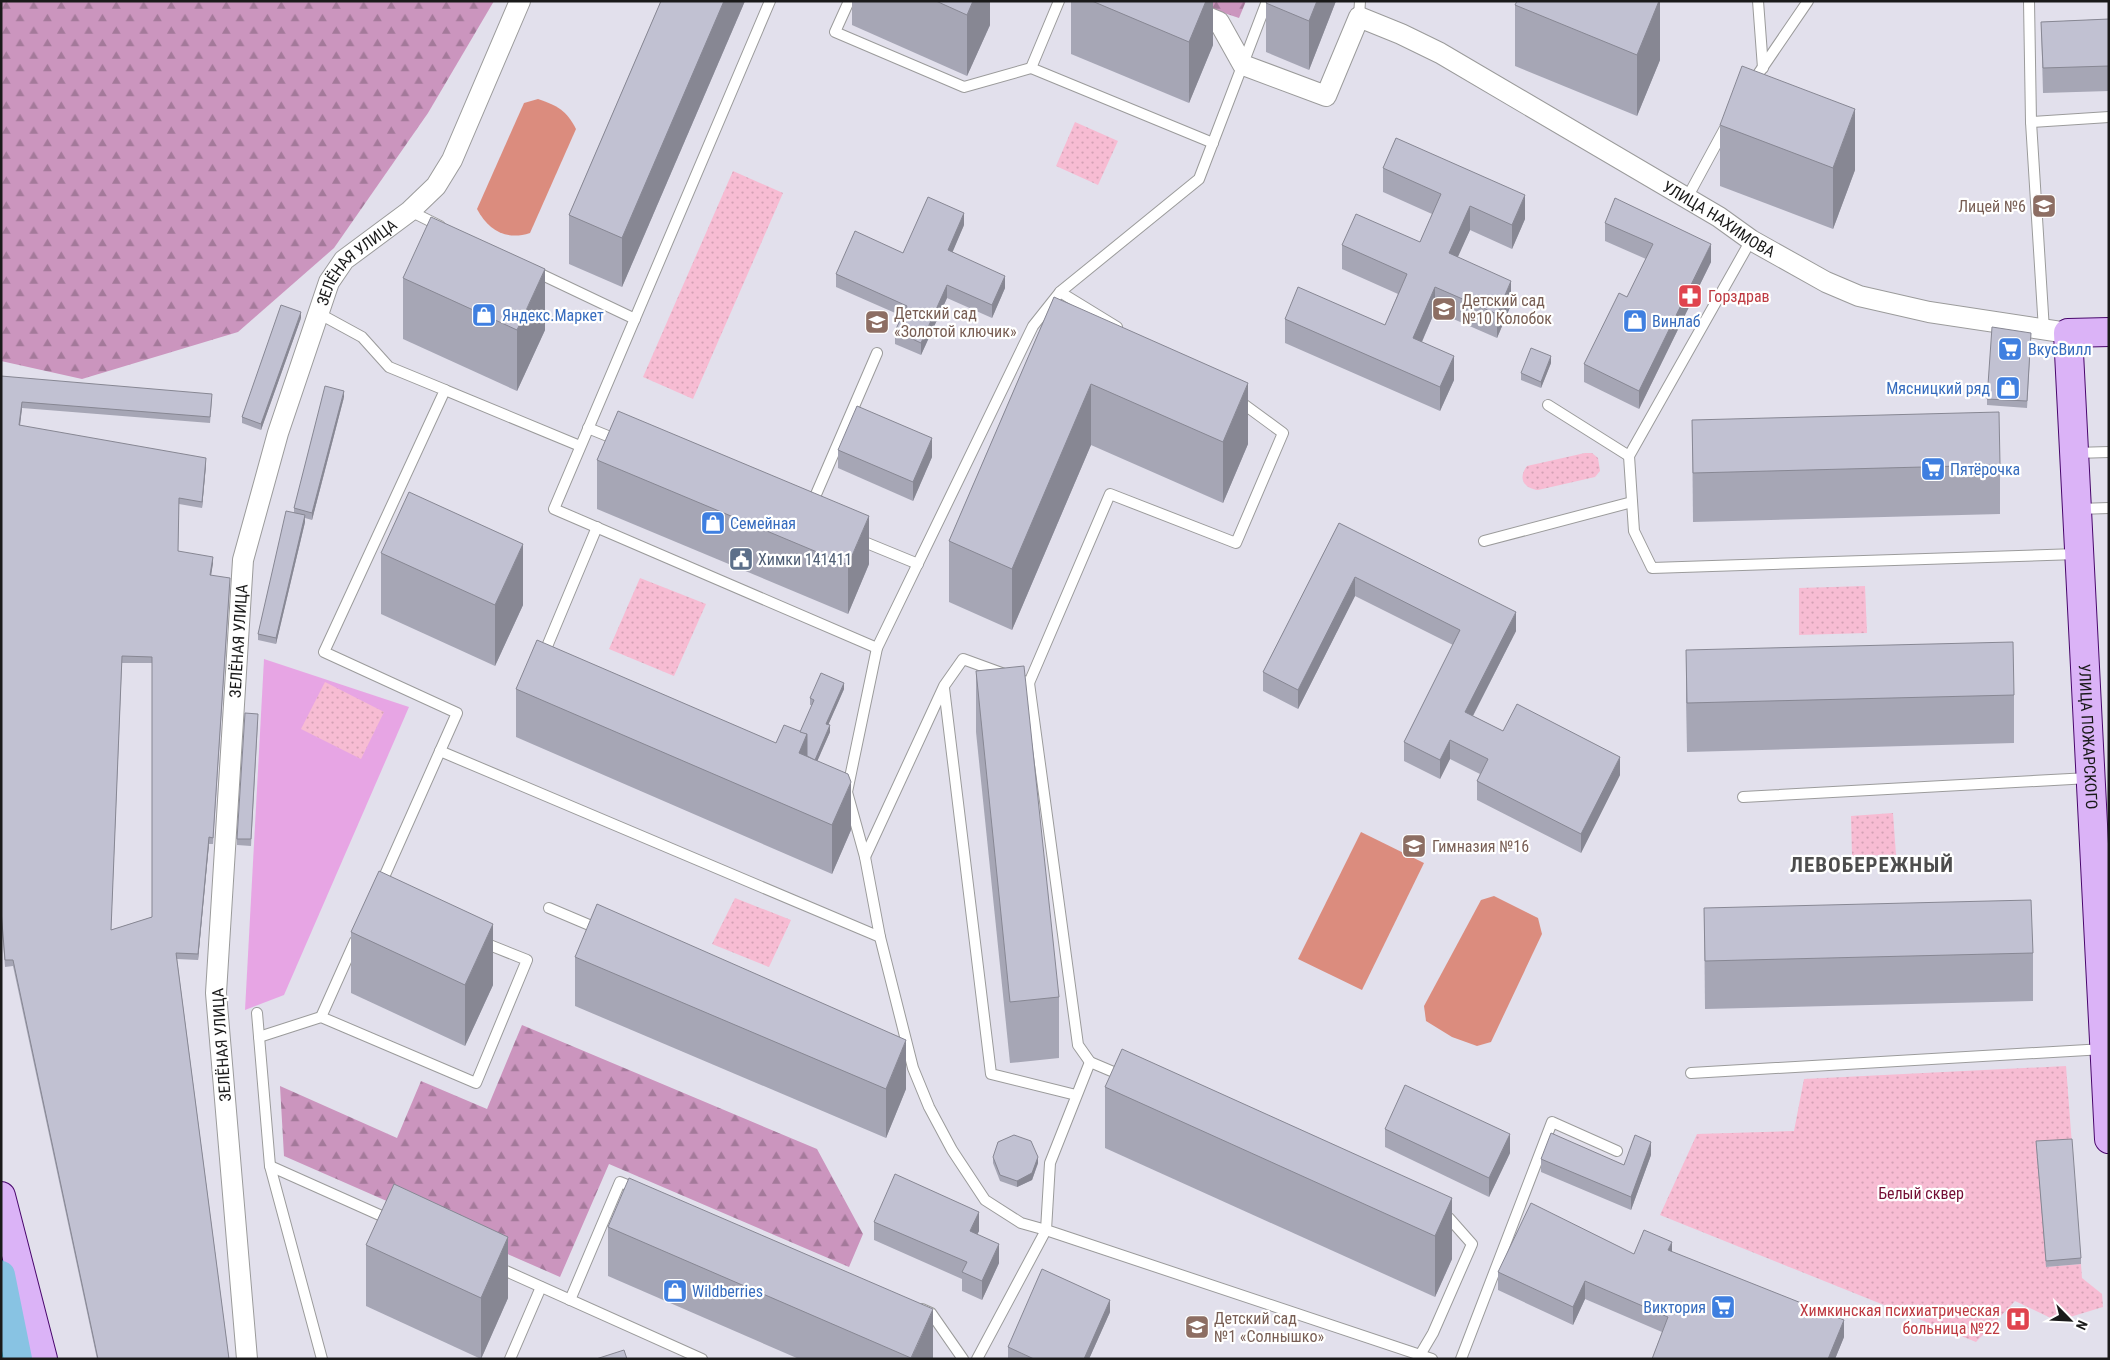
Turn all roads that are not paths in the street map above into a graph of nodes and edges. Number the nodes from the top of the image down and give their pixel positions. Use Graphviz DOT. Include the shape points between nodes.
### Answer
graph roads {
  1 [pos="520,1"];
  2 [pos="770,1"];
  3 [pos="849,1"];
  4 [pos="1059,1"];
  5 [pos="1168,1"];
  6 [pos="1267,1"];
  7 [pos="1758,1"];
  8 [pos="1808,1"];
  9 [pos="2030,1"];
  10 [pos="1360,9"];
  11 [pos="1242,65"];
  12 [pos="1031,68"];
  13 [pos="1763,68"];
  14 [pos="1748,89"];
  15 [pos="2109,117"];
  16 [pos="1730,120"];
  17 [pos="2031,122"];
  18 [pos="1213,144"];
  19 [pos="1687,198"];
  20 [pos="410,211"];
  21 [pos="446,228"];
  22 [pos="1751,240"];
  23 [pos="518,263"];
  24 [pos="1060,292"];
  25 [pos="318,313"];
  26 [pos="635,319"];
  27 [pos="1126,332"];
  28 [pos="2056,332"];
  29 [pos="2109,332"];
  30 [pos="877,353"];
  31 [pos="446,390"];
  32 [pos="1232,396"];
  33 [pos="1548,405"];
  34 [pos="588,428"];
  35 [pos="580,446"];
  36 [pos="634,447"];
  37 [pos="2109,452"];
  38 [pos="2074,453"];
  39 [pos="1629,456"];
  40 [pos="1632,502"];
  41 [pos="2109,508"];
  42 [pos="2077,510"];
  43 [pos="806,518"];
  44 [pos="597,527"];
  45 [pos="849,536"];
  46 [pos="1484,540"];
  47 [pos="2079,554"];
  48 [pos="918,564"];
  49 [pos="877,648"];
  50 [pos="538,666"];
  51 [pos="1028,683"];
  52 [pos="944,686"];
  53 [pos="440,751"];
  54 [pos="2090,778"];
  55 [pos="1743,797"];
  56 [pos="865,857"];
  57 [pos="375,897"];
  58 [pos="549,908"];
  59 [pos="360,931"];
  60 [pos="612,935"];
  61 [pos="880,937"];
  62 [pos="473,938"];
  63 [pos="257,1013"];
  64 [pos="321,1018"];
  65 [pos="259,1037"];
  66 [pos="2104,1049"];
  67 [pos="896,1061"];
  68 [pos="1090,1062"];
  69 [pos="913,1068"];
  70 [pos="1691,1073"];
  71 [pos="1135,1082"];
  72 [pos="1076,1095"];
  73 [pos="2109,1139"];
  74 [pos="1616,1151"];
  75 [pos="270,1166"];
  76 [pos="647,1194"];
  77 [pos="1,1196"];
  78 [pos="1431,1210"];
  79 [pos="406,1226"];
  80 [pos="1046,1230"];
  81 [pos="487,1263"];
  82 [pos="1,1275"];
  83 [pos="541,1287"];
  84 [pos="570,1300"];
  85 [pos="913,1305"];
  86 [pos="1420,1355"];
  87 [pos="18,1359"];
  88 [pos="44,1359"];
  89 [pos="247,1359"];
  90 [pos="322,1359"];
  91 [pos="510,1359"];
  92 [pos="702,1359"];
  93 [pos="963,1359"];
  94 [pos="977,1359"];
  95 [pos="1432,1359"];
  96 [pos="1461,1359"];
  1 -- 20 [label="street, ЗЕЛЁНАЯ УЛИЦА" via="452,160 436,186"];
  2 -- 26 [label="lane"];
  3 -- 12 [label="lane" via="835,32 964,87"];
  4 -- 12 [label="lane"];
  5 -- 11 [label="street" via="1220,22"];
  6 -- 11 [label="lane"];
  7 -- 13 [label="lane"];
  8 -- 13 [label="lane"];
  9 -- 17 [label="lane"];
  10 -- 11 [label="street" via="1326,96"];
  10 -- 19 [label="street, УЛИЦА НАХИМОВА"];
  11 -- 18 [label="lane"];
  12 -- 18 [label="lane"];
  13 -- 14 [label="lane"];
  15 -- 17 [label="lane"];
  16 -- 19 [label="lane"];
  17 -- 28 [label="lane"];
  18 -- 24 [label="lane" via="1199,178"];
  19 -- 22 [label="street, УЛИЦА НАХИМОВА"];
  20 -- 21 [label="lane"];
  20 -- 25 [label="street, ЗЕЛЁНАЯ УЛИЦА" via="344,260 329,282"];
  22 -- 28 [label="street, УЛИЦА НАХИМОВА" via="1826,282 1859,296 1929,312"];
  22 -- 39 [label="lane"];
  23 -- 26 [label="lane"];
  24 -- 27 [label="lane"];
  24 -- 48 [label="lane" via="1033,326"];
  25 -- 31 [label="lane" via="362,337 388,367"];
  25 -- 89 [label="street, ЗЕЛЁНАЯ УЛИЦА" via="278,433 244,560 216,993"];
  26 -- 34 [label="lane"];
  28 -- 29 [label="street, УЛИЦА НАХИМОВА"];
  28 -- 38 [label="street, УЛИЦА ПОЖАРСКОГО"];
  30 -- 43 [label="lane"];
  31 -- 35 [label="lane"];
  31 -- 53 [label="lane" via="324,652 456,713"];
  32 -- 51 [label="lane" via="1283,433 1236,543 1110,494"];
  33 -- 39 [label="lane"];
  34 -- 35 [label="lane"];
  34 -- 36 [label="lane"];
  35 -- 44 [label="lane" via="554,509"];
  37 -- 38 [label="lane"];
  38 -- 42 [label="street, УЛИЦА ПОЖАРСКОГО"];
  39 -- 40 [label="lane"];
  40 -- 46 [label="lane"];
  40 -- 47 [label="lane" via="1634,531 1652,568"];
  41 -- 42 [label="lane"];
  42 -- 47 [label="street, УЛИЦА ПОЖАРСКОГО"];
  44 -- 49 [label="lane"];
  44 -- 50 [label="lane"];
  45 -- 48 [label="lane"];
  47 -- 54 [label="street, УЛИЦА ПОЖАРСКОГО"];
  48 -- 49 [label="lane"];
  49 -- 56 [label="lane" via="842,790"];
  51 -- 52 [label="lane" via="963,659"];
  51 -- 68 [label="lane" via="1078,1045"];
  52 -- 56 [label="lane"];
  52 -- 72 [label="lane" via="991,1074"];
  53 -- 57 [label="lane"];
  53 -- 61 [label="lane"];
  54 -- 55 [label="lane"];
  54 -- 66 [label="street, УЛИЦА ПОЖАРСКОГО"];
  56 -- 61 [label="lane"];
  58 -- 60 [label="lane"];
  59 -- 64 [label="lane"];
  61 -- 69 [label="lane"];
  62 -- 64 [label="lane" via="527,960 476,1083"];
  63 -- 65 [label="lane"];
  64 -- 65 [label="lane"];
  65 -- 75 [label="lane"];
  66 -- 70 [label="lane"];
  66 -- 73 [label="street, УЛИЦА ПОЖАРСКОГО"];
  67 -- 69 [label="lane"];
  68 -- 71 [label="lane"];
  68 -- 72 [label="lane"];
  69 -- 80 [label="lane" via="952,1150 985,1200 1021,1223"];
  72 -- 80 [label="lane" via="1050,1163"];
  74 -- 96 [label="lane" via="1552,1122"];
  75 -- 79 [label="lane"];
  75 -- 90 [label="lane"];
  76 -- 84 [label="lane" via="620,1182"];
  77 -- 88 [label="street"];
  78 -- 86 [label="lane" via="1449,1218 1472,1244"];
  80 -- 86 [label="lane"];
  80 -- 94 [label="lane"];
  81 -- 83 [label="lane"];
  82 -- 87 [label="highway"];
  83 -- 84 [label="lane"];
  83 -- 91 [label="lane"];
  84 -- 92 [label="lane"];
  85 -- 93 [label="lane" via="931,1313"];
  86 -- 95 [label="lane"];
}
